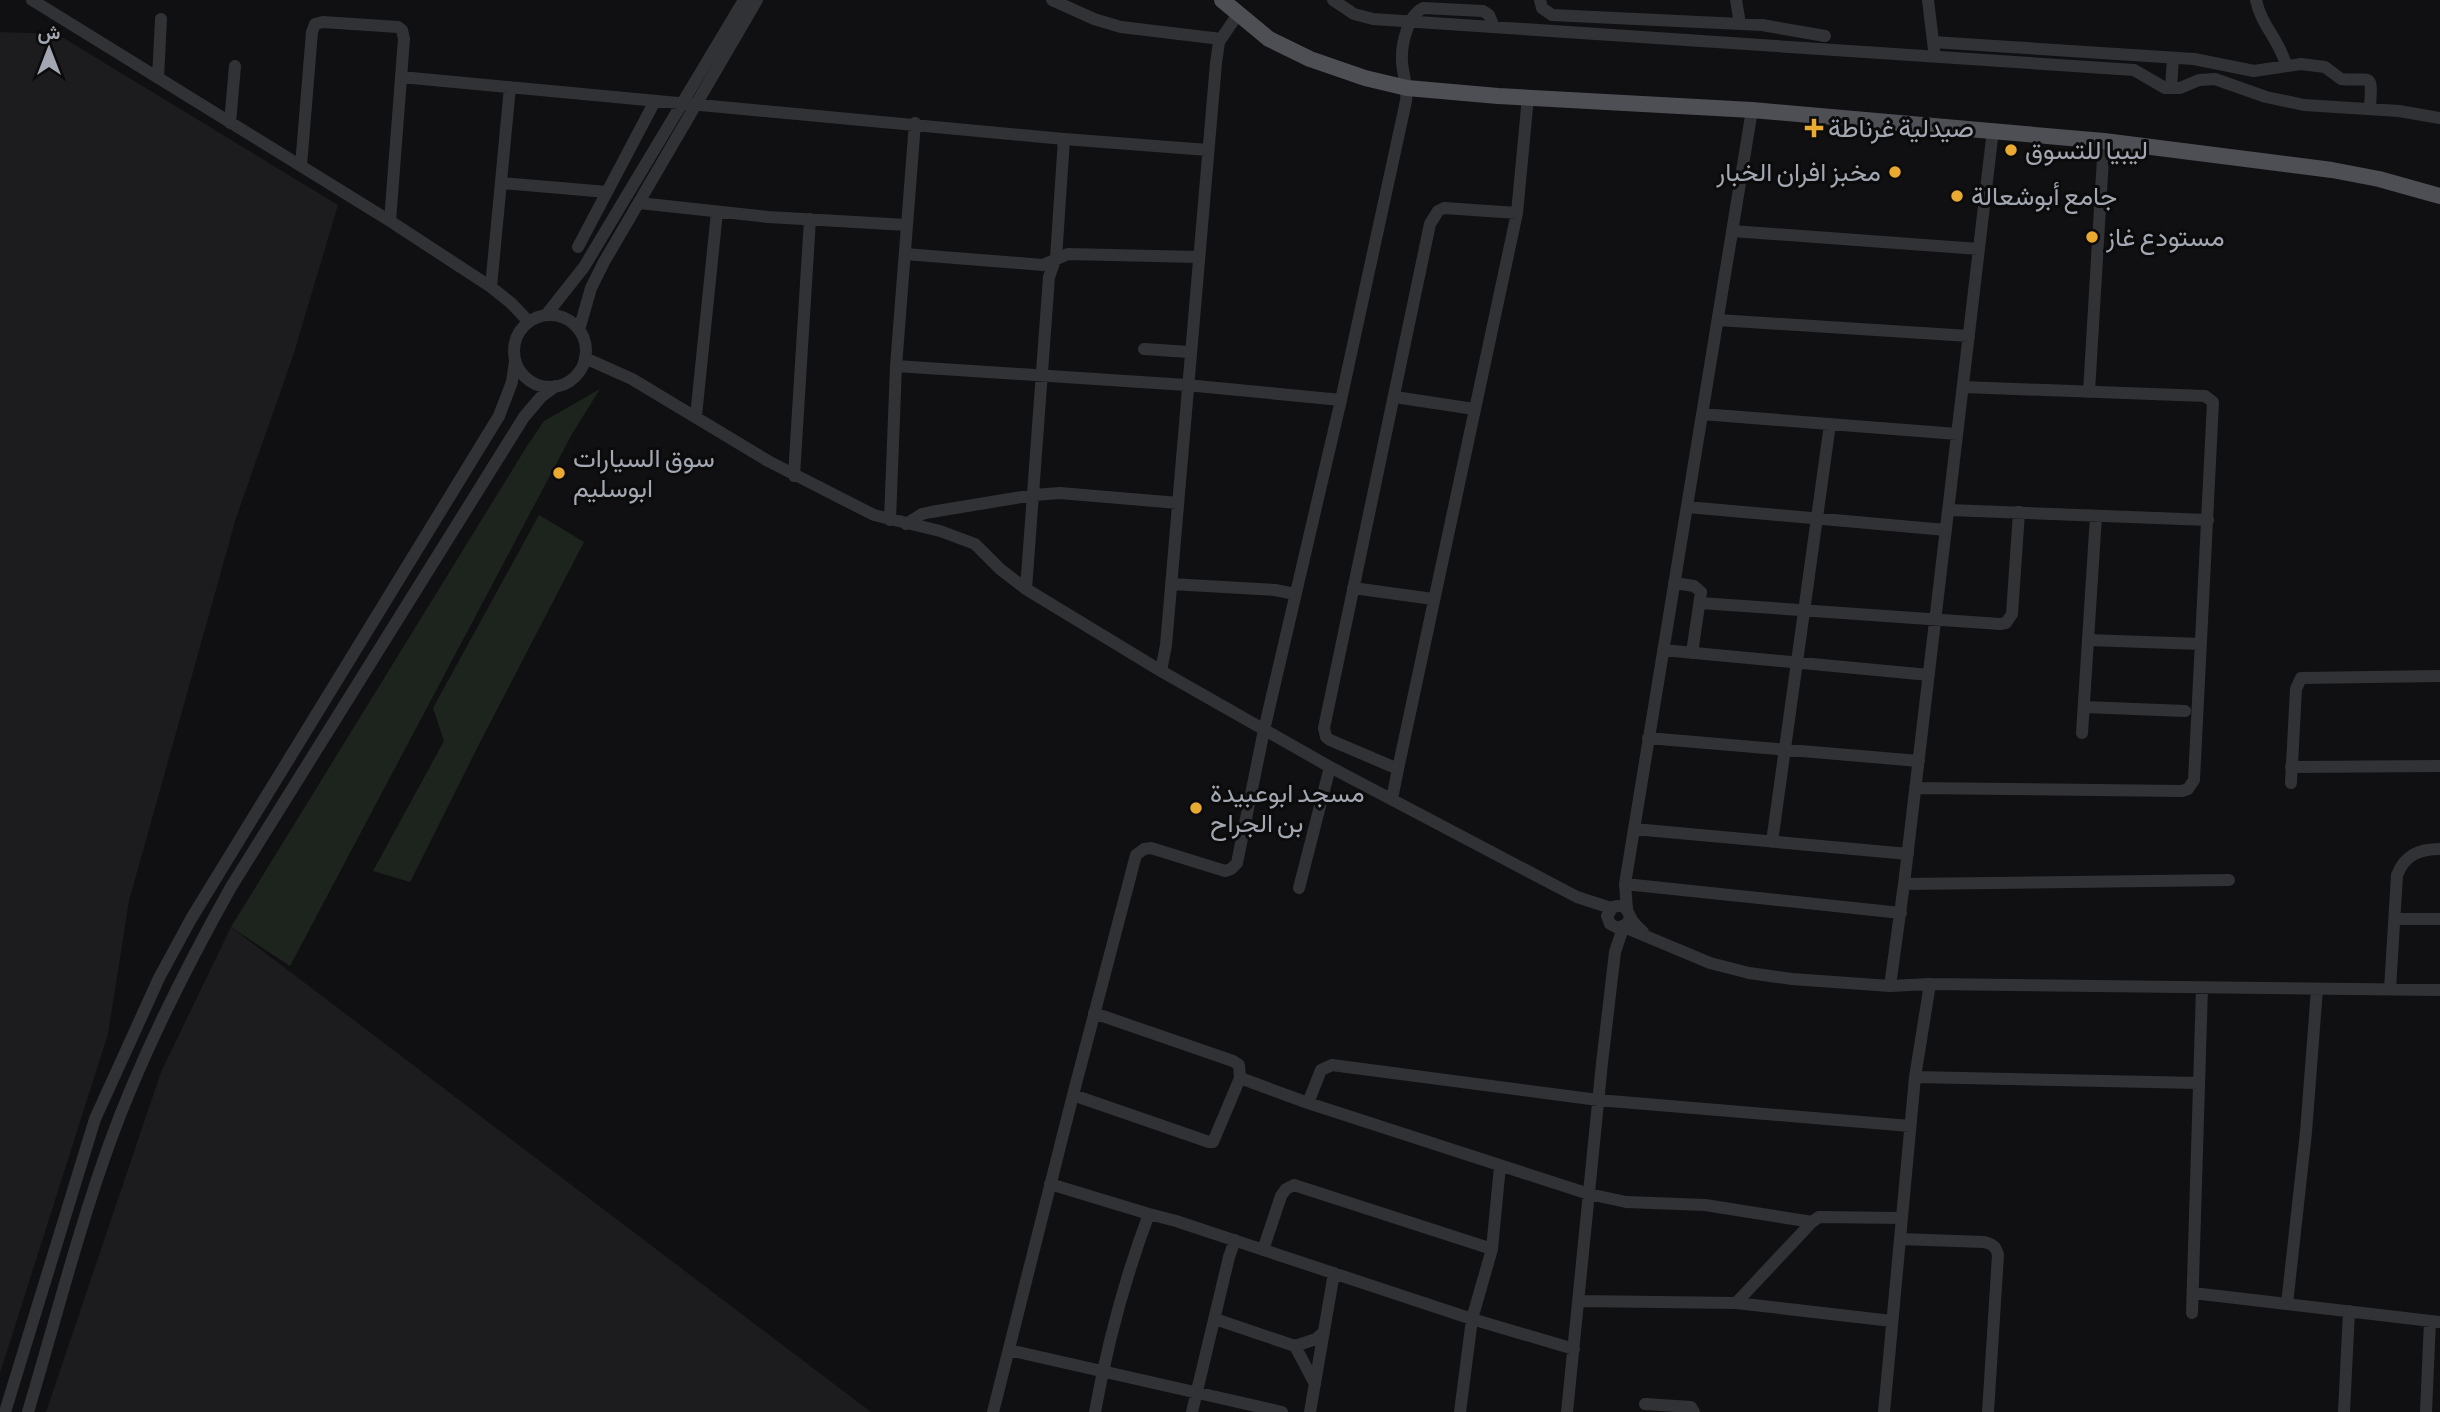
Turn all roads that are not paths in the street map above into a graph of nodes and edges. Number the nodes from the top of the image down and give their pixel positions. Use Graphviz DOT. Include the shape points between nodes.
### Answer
graph roads {
  1 [pos="32,0"];
  2 [pos="744,0"];
  3 [pos="757,0"];
  4 [pos="1052,0"];
  5 [pos="1222,0"];
  6 [pos="1333,0"];
  7 [pos="1353,0"];
  8 [pos="1540,0"];
  9 [pos="1736,0"];
  10 [pos="1928,0"];
  11 [pos="2256,0"];
  12 [pos="1442,4"];
  13 [pos="1236,7"];
  14 [pos="1354,14"];
  15 [pos="161,19"];
  16 [pos="1411,22"];
  17 [pos="1740,24"];
  18 [pos="1774,26"];
  19 [pos="1494,27"];
  20 [pos="1825,36"];
  21 [pos="1221,39"];
  22 [pos="1933,43"];
  23 [pos="1774,46"];
  24 [pos="1935,57"];
  25 [pos="2173,58"];
  26 [pos="2286,65"];
  27 [pos="235,66"];
  28 [pos="401,77"];
  29 [pos="158,78"];
  30 [pos="510,87"];
  31 [pos="1407,88"];
  32 [pos="2171,88"];
  33 [pos="1528,97"];
  34 [pos="655,101"];
  35 [pos="683,103"];
  36 [pos="696,104"];
  37 [pos="2370,109"];
  38 [pos="1752,110"];
  39 [pos="2440,118"];
  40 [pos="230,123"];
  41 [pos="915,123"];
  42 [pos="1993,130"];
  43 [pos="1064,139"];
  44 [pos="2104,141"];
  45 [pos="1208,150"];
  46 [pos="301,166"];
  47 [pos="501,183"];
  48 [pos="607,192"];
  49 [pos="2440,196"];
  50 [pos="639,203"];
  51 [pos="717,212"];
  52 [pos="1517,213"];
  53 [pos="810,219"];
  54 [pos="390,221"];
  55 [pos="907,225"];
  56 [pos="1732,231"];
  57 [pos="578,247"];
  58 [pos="1979,249"];
  59 [pos="905,254"];
  60 [pos="1198,257"];
  61 [pos="1056,258"];
  62 [pos="491,287"];
  63 [pos="546,315"];
  64 [pos="1718,320"];
  65 [pos="529,322"];
  66 [pos="579,330"];
  67 [pos="1969,336"];
  68 [pos="1144,349"];
  69 [pos="1189,352"];
  70 [pos="585,358"];
  71 [pos="516,360"];
  72 [pos="896,366"];
  73 [pos="1041,375"];
  74 [pos="1186,385"];
  75 [pos="556,386"];
  76 [pos="1963,387"];
  77 [pos="2089,391"];
  78 [pos="1395,397"];
  79 [pos="1341,400"];
  80 [pos="1474,409"];
  81 [pos="1702,414"];
  82 [pos="696,416"];
  83 [pos="1830,424"];
  84 [pos="1957,435"];
  85 [pos="794,476"];
  86 [pos="1034,495"];
  87 [pos="1178,503"];
  88 [pos="1688,507"];
  89 [pos="1949,510"];
  90 [pos="2019,512"];
  91 [pos="2096,516"];
  92 [pos="1817,519"];
  93 [pos="890,520"];
  94 [pos="2208,520"];
  95 [pos="906,524"];
  96 [pos="1946,530"];
  97 [pos="1674,583"];
  98 [pos="1171,584"];
  99 [pos="1353,588"];
  100 [pos="1026,589"];
  101 [pos="1295,594"];
  102 [pos="1433,599"];
  103 [pos="1700,603"];
  104 [pos="1804,611"];
  105 [pos="1936,621"];
  106 [pos="2088,640"];
  107 [pos="2201,644"];
  108 [pos="1663,650"];
  109 [pos="1692,653"];
  110 [pos="1797,663"];
  111 [pos="1161,671"];
  112 [pos="1929,675"];
  113 [pos="2440,676"];
  114 [pos="2084,707"];
  115 [pos="2186,711"];
  116 [pos="1264,730"];
  117 [pos="2082,733"];
  118 [pos="1648,738"];
  119 [pos="1785,750"];
  120 [pos="1919,761"];
  121 [pos="2440,766"];
  122 [pos="1330,767"];
  123 [pos="2291,767"];
  124 [pos="1398,769"];
  125 [pos="2291,783"];
  126 [pos="1915,788"];
  127 [pos="1392,799"];
  128 [pos="1634,830"];
  129 [pos="1772,842"];
  130 [pos="2440,849"];
  131 [pos="1908,854"];
  132 [pos="2229,880"];
  133 [pos="1625,884"];
  134 [pos="1904,884"];
  135 [pos="1298,888"];
  136 [pos="1901,913"];
  137 [pos="1618,918"];
  138 [pos="2395,919"];
  139 [pos="2440,919"];
  140 [pos="1930,984"];
  141 [pos="1890,986"];
  142 [pos="2202,988"];
  143 [pos="2317,989"];
  144 [pos="2390,989"];
  145 [pos="2440,990"];
  146 [pos="1094,1013"];
  147 [pos="1915,1077"];
  148 [pos="1240,1078"];
  149 [pos="2199,1083"];
  150 [pos="1073,1096"];
  151 [pos="1598,1100"];
  152 [pos="1308,1103"];
  153 [pos="1910,1126"];
  154 [pos="1500,1166"];
  155 [pos="1050,1184"];
  156 [pos="1589,1194"];
  157 [pos="1149,1214"];
  158 [pos="1902,1218"];
  159 [pos="1812,1222"];
  160 [pos="1235,1240"];
  161 [pos="1900,1240"];
  162 [pos="1492,1249"];
  163 [pos="1263,1250"];
  164 [pos="1334,1273"];
  165 [pos="2193,1293"];
  166 [pos="1579,1301"];
  167 [pos="1736,1303"];
  168 [pos="2287,1304"];
  169 [pos="2349,1311"];
  170 [pos="2192,1313"];
  171 [pos="1215,1319"];
  172 [pos="1472,1319"];
  173 [pos="1892,1321"];
  174 [pos="2435,1321"];
  175 [pos="28,1331"];
  176 [pos="1324,1332"];
  177 [pos="50,1339"];
  178 [pos="1295,1346"];
  179 [pos="1574,1349"];
  180 [pos="1009,1350"];
  181 [pos="1102,1373"];
  182 [pos="1315,1384"];
  183 [pos="1197,1392"];
  184 [pos="1645,1404"];
  185 [pos="5,1412"];
  186 [pos="28,1412"];
  187 [pos="993,1412"];
  188 [pos="1095,1412"];
  189 [pos="1192,1412"];
  190 [pos="1282,1412"];
  191 [pos="1310,1412"];
  192 [pos="1460,1412"];
  193 [pos="1567,1412"];
  194 [pos="1694,1412"];
  195 [pos="1884,1412"];
  196 [pos="1988,1412"];
  197 [pos="2344,1412"];
  198 [pos="2426,1412"];
  1 -- 29 [label="street"];
  2 -- 35 [label="street"];
  3 -- 36 [label="street"];
  4 -- 21 [label="street" via="1121,27"];
  5 -- 13 [label="main road"];
  6 -- 14 [label="street"];
  7 -- 14 [label="street"];
  8 -- 17 [label="street" via="1552,15"];
  9 -- 17 [label="street"];
  10 -- 22 [label="street"];
  11 -- 26 [label="street"];
  12 -- 16 [label="street" via="1420,9"];
  12 -- 19 [label="street" via="1483,12"];
  13 -- 21 [label="street"];
  13 -- 31 [label="main road" via="1269,39 1330,67"];
  14 -- 16 [label="street"];
  15 -- 29 [label="street"];
  16 -- 19 [label="street"];
  16 -- 31 [label="street" via="1402,53"];
  17 -- 18 [label="street"];
  18 -- 20 [label="street"];
  18 -- 23 [label="street"];
  19 -- 23 [label="street"];
  21 -- 45 [label="street"];
  22 -- 24 [label="street"];
  22 -- 25 [label="street"];
  23 -- 24 [label="street"];
  24 -- 32 [label="street" via="2134,70"];
  25 -- 26 [label="street" via="2253,71"];
  25 -- 32 [label="street"];
  26 -- 37 [label="street" via="2325,67 2344,79 2367,78"];
  27 -- 40 [label="street"];
  28 -- 30 [label="street"];
  28 -- 46 [label="street" via="404,34 398,27 315,24"];
  28 -- 54 [label="street"];
  29 -- 40 [label="street"];
  30 -- 34 [label="street"];
  30 -- 47 [label="street"];
  31 -- 33 [label="main road"];
  31 -- 79 [label="street"];
  32 -- 37 [label="street" via="2215,79 2287,102"];
  33 -- 38 [label="main road"];
  33 -- 52 [label="street"];
  34 -- 35 [label="street"];
  34 -- 48 [label="street"];
  35 -- 36 [label="street"];
  35 -- 63 [label="street" via="584,267"];
  36 -- 41 [label="street"];
  36 -- 50 [label="street"];
  37 -- 39 [label="street"];
  38 -- 42 [label="main road"];
  38 -- 56 [label="street"];
  40 -- 46 [label="street"];
  41 -- 43 [label="street"];
  41 -- 55 [label="street"];
  42 -- 44 [label="main road"];
  42 -- 58 [label="street"];
  43 -- 45 [label="street"];
  43 -- 61 [label="street"];
  44 -- 49 [label="main road" via="2320,168"];
  44 -- 77 [label="street"];
  45 -- 60 [label="street"];
  46 -- 54 [label="street"];
  47 -- 48 [label="street"];
  47 -- 62 [label="street"];
  48 -- 57 [label="street"];
  50 -- 51 [label="street"];
  50 -- 66 [label="street" via="596,278"];
  51 -- 53 [label="street"];
  51 -- 82 [label="street"];
  52 -- 78 [label="street" via="1452,207 1432,217"];
  52 -- 80 [label="street"];
  53 -- 55 [label="street"];
  53 -- 85 [label="street"];
  54 -- 62 [label="street"];
  55 -- 59 [label="street"];
  56 -- 58 [label="street"];
  56 -- 64 [label="street"];
  58 -- 67 [label="street"];
  59 -- 61 [label="street" via="1043,265"];
  59 -- 72 [label="street"];
  60 -- 61 [label="street" via="1068,254"];
  60 -- 69 [label="street"];
  61 -- 73 [label="street" via="1049,277"];
  62 -- 65 [label="street"];
  63 -- 65 [label="street"];
  63 -- 66 [label="street" via="561,317"];
  64 -- 67 [label="street"];
  64 -- 81 [label="street"];
  65 -- 71 [label="street" via="518,335"];
  66 -- 70 [label="street"];
  67 -- 76 [label="street"];
  68 -- 69 [label="street"];
  69 -- 74 [label="street"];
  70 -- 75 [label="street" via="575,377"];
  70 -- 82 [label="street"];
  71 -- 75 [label="street" via="536,384"];
  71 -- 175 [label="street" via="499,416 159,978 95,1119"];
  72 -- 73 [label="street"];
  72 -- 93 [label="street"];
  73 -- 74 [label="street"];
  73 -- 86 [label="street"];
  74 -- 79 [label="street"];
  74 -- 87 [label="street"];
  75 -- 177 [label="street" via="524,417 204,935 169,1003 110,1142"];
  76 -- 77 [label="street"];
  76 -- 84 [label="street"];
  77 -- 94 [label="street" via="2210,398 2214,408"];
  78 -- 80 [label="street"];
  78 -- 99 [label="street"];
  79 -- 101 [label="street"];
  80 -- 102 [label="street"];
  81 -- 83 [label="street"];
  81 -- 88 [label="street"];
  82 -- 85 [label="street"];
  83 -- 84 [label="street"];
  83 -- 92 [label="street"];
  84 -- 89 [label="street"];
  85 -- 93 [label="street"];
  86 -- 87 [label="street" via="1073,493"];
  86 -- 95 [label="street" via="922,514"];
  86 -- 100 [label="street"];
  87 -- 98 [label="street"];
  88 -- 92 [label="street"];
  88 -- 97 [label="street"];
  89 -- 90 [label="street"];
  89 -- 96 [label="street"];
  90 -- 91 [label="street"];
  90 -- 105 [label="street" via="2010,619 2000,624"];
  91 -- 94 [label="street"];
  91 -- 106 [label="street"];
  92 -- 96 [label="street"];
  92 -- 104 [label="street"];
  93 -- 95 [label="street"];
  94 -- 107 [label="street"];
  95 -- 100 [label="street" via="975,544"];
  96 -- 105 [label="street"];
  97 -- 103 [label="street" via="1697,587"];
  97 -- 108 [label="street"];
  98 -- 101 [label="street"];
  98 -- 111 [label="street"];
  99 -- 102 [label="street"];
  99 -- 124 [label="street" via="1324,733 1330,740"];
  100 -- 111 [label="street"];
  101 -- 116 [label="street"];
  102 -- 124 [label="street"];
  103 -- 104 [label="street"];
  103 -- 109 [label="street"];
  104 -- 105 [label="street"];
  104 -- 110 [label="street"];
  105 -- 112 [label="street"];
  106 -- 107 [label="street"];
  106 -- 114 [label="street"];
  107 -- 126 [label="street" via="2194,780 2188,789"];
  108 -- 109 [label="street"];
  108 -- 118 [label="street"];
  109 -- 110 [label="street"];
  110 -- 112 [label="street"];
  110 -- 119 [label="street"];
  111 -- 116 [label="street"];
  112 -- 120 [label="street"];
  113 -- 123 [label="street" via="2301,678 2296,689"];
  114 -- 115 [label="street"];
  114 -- 117 [label="street"];
  116 -- 122 [label="street"];
  116 -- 146 [label="street" via="1234,868 1222,870 1151,848 1136,855"];
  118 -- 119 [label="street"];
  118 -- 128 [label="street"];
  119 -- 120 [label="street"];
  119 -- 129 [label="street"];
  120 -- 126 [label="street"];
  121 -- 123 [label="street"];
  122 -- 127 [label="street"];
  122 -- 135 [label="street"];
  123 -- 125 [label="street"];
  124 -- 127 [label="street"];
  126 -- 131 [label="street"];
  127 -- 137 [label="street"];
  128 -- 129 [label="street"];
  128 -- 133 [label="street"];
  129 -- 131 [label="street"];
  130 -- 138 [label="street" via="2416,852 2401,866"];
  131 -- 134 [label="street"];
  132 -- 134 [label="street"];
  133 -- 136 [label="street"];
  133 -- 137 [label="street"];
  134 -- 136 [label="street"];
  136 -- 141 [label="street"];
  137 -- 141 [label="street" via="1645,936 1710,963 1749,973"];
  137 -- 151 [label="street"];
  138 -- 139 [label="street"];
  138 -- 144 [label="street"];
  140 -- 141 [label="street"];
  140 -- 142 [label="street"];
  140 -- 147 [label="street"];
  142 -- 143 [label="street"];
  142 -- 149 [label="street"];
  143 -- 144 [label="street"];
  143 -- 168 [label="street"];
  144 -- 145 [label="street"];
  146 -- 148 [label="street" via="1233,1061"];
  146 -- 150 [label="street"];
  147 -- 149 [label="street"];
  147 -- 153 [label="street"];
  148 -- 150 [label="street" via="1213,1142"];
  148 -- 152 [label="street"];
  149 -- 165 [label="street"];
  150 -- 155 [label="street"];
  151 -- 152 [label="street" via="1332,1065 1321,1070"];
  151 -- 153 [label="street"];
  151 -- 156 [label="street"];
  152 -- 154 [label="street"];
  153 -- 158 [label="street"];
  154 -- 156 [label="street"];
  154 -- 162 [label="street"];
  155 -- 157 [label="street"];
  155 -- 180 [label="street"];
  156 -- 159 [label="street" via="1626,1202 1717,1206"];
  156 -- 166 [label="street"];
  157 -- 160 [label="street"];
  157 -- 181 [label="street" via="1136,1245"];
  158 -- 159 [label="street" via="1827,1216"];
  158 -- 161 [label="street"];
  159 -- 167 [label="street"];
  160 -- 163 [label="street"];
  160 -- 171 [label="street"];
  161 -- 173 [label="street"];
  161 -- 196 [label="street" via="1983,1242 1996,1248"];
  162 -- 163 [label="street" via="1294,1185 1281,1196"];
  162 -- 172 [label="street"];
  163 -- 164 [label="street"];
  164 -- 172 [label="street"];
  164 -- 176 [label="street"];
  165 -- 168 [label="street"];
  165 -- 170 [label="street"];
  166 -- 167 [label="street"];
  166 -- 179 [label="street"];
  167 -- 173 [label="street"];
  168 -- 169 [label="street"];
  169 -- 174 [label="street"];
  169 -- 197 [label="street"];
  171 -- 178 [label="street"];
  171 -- 183 [label="street"];
  172 -- 179 [label="street"];
  172 -- 192 [label="street"];
  173 -- 195 [label="street"];
  174 -- 198 [label="street"];
  175 -- 177 [label="street"];
  175 -- 185 [label="street"];
  176 -- 178 [label="street"];
  176 -- 182 [label="street"];
  177 -- 186 [label="street"];
  178 -- 182 [label="street"];
  179 -- 193 [label="street"];
  180 -- 181 [label="street"];
  180 -- 187 [label="street"];
  181 -- 183 [label="street"];
  181 -- 188 [label="street"];
  182 -- 191 [label="street"];
  183 -- 189 [label="street"];
  183 -- 190 [label="street"];
  184 -- 194 [label="street" via="1692,1407"];
}
